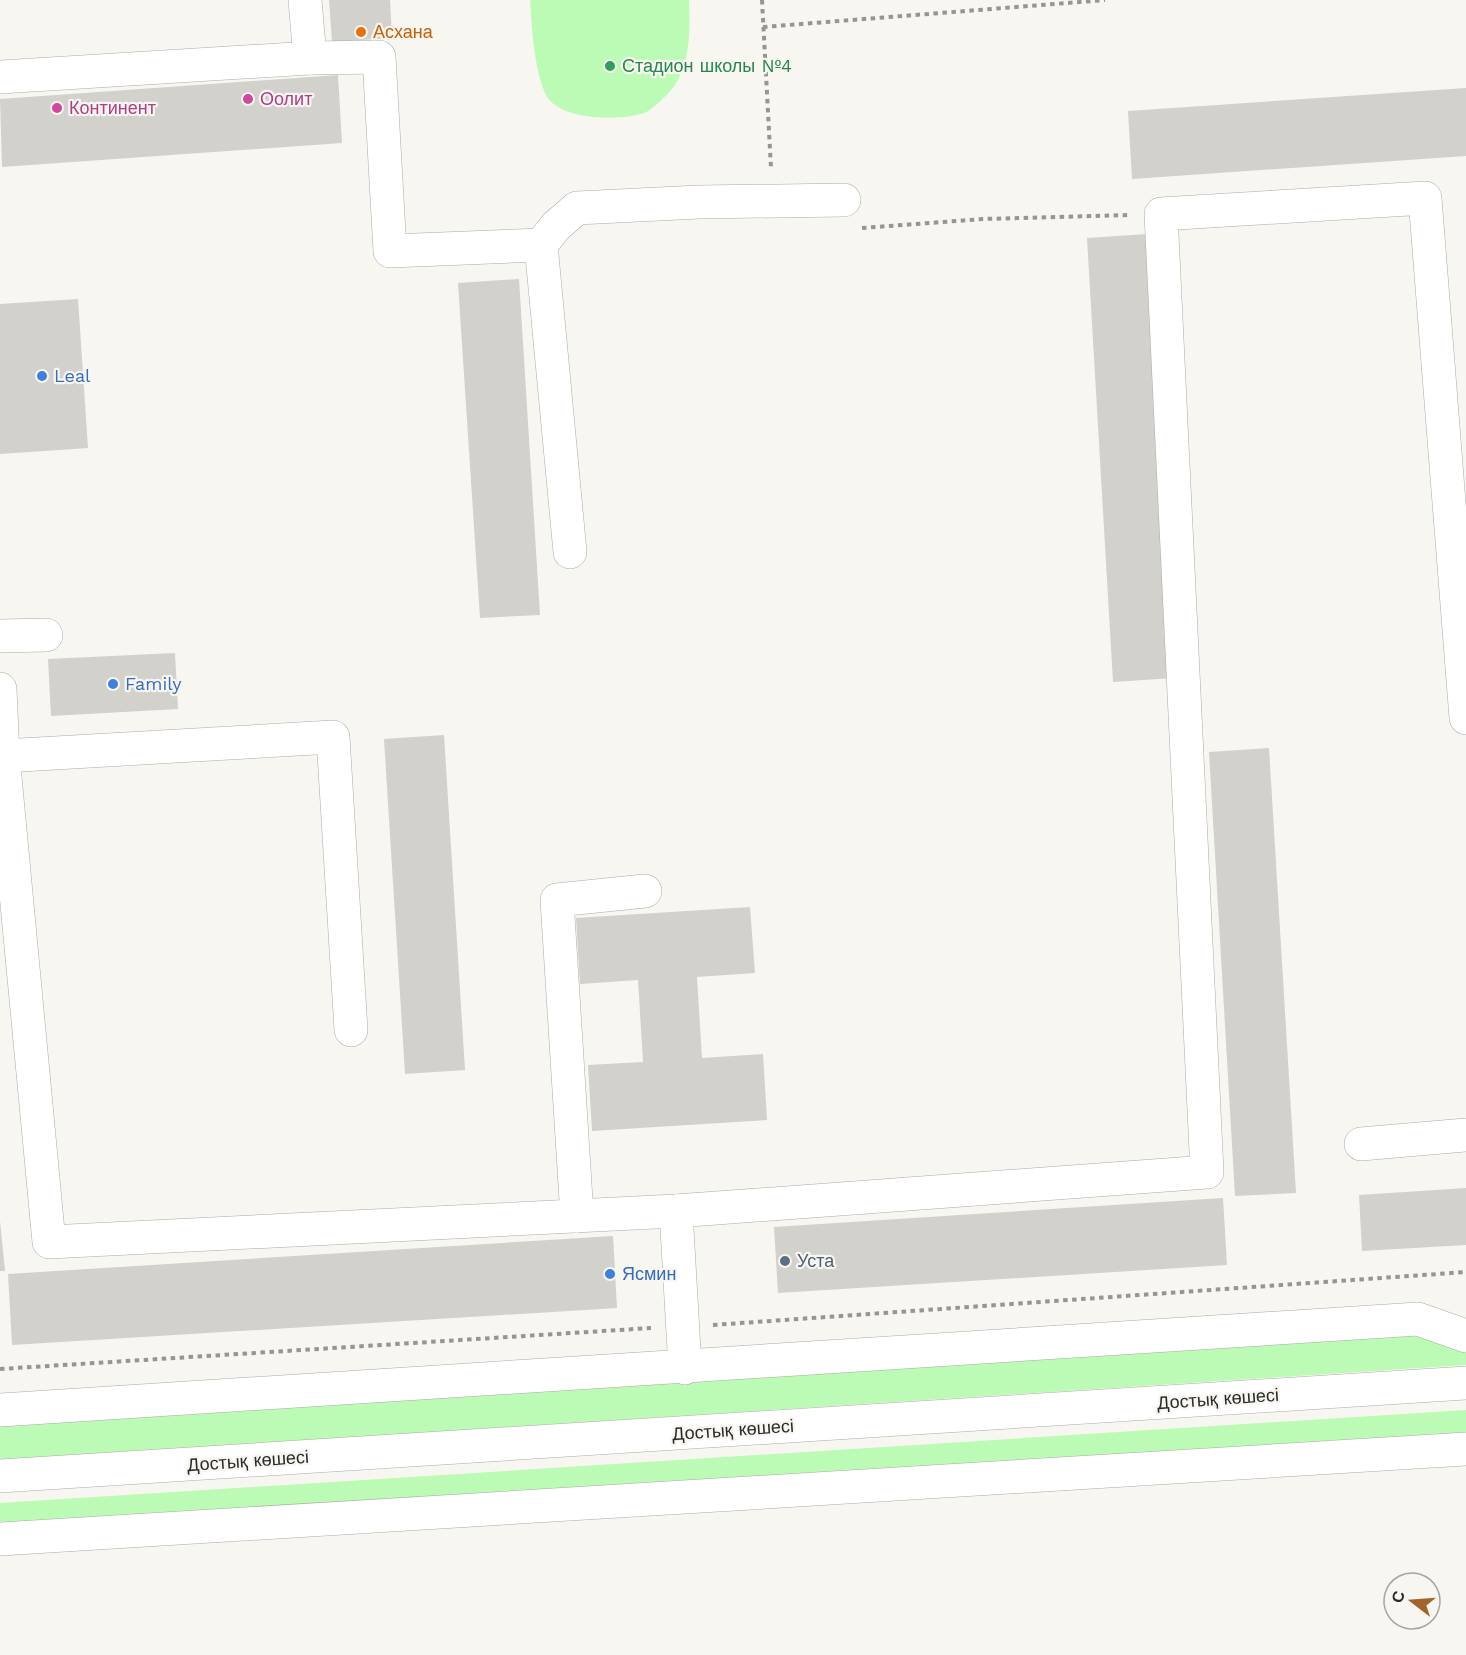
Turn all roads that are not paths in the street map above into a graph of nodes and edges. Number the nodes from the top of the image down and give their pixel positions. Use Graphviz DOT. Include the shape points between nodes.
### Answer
graph roads {
  1 [pos="305,0"];
  2 [pos="310,58"];
  3 [pos="0,77"];
  4 [pos="851,214"];
  5 [pos="542,245"];
  6 [pos="570,552"];
  7 [pos="46,635"];
  8 [pos="0,636"];
  9 [pos="0,689"];
  10 [pos="1466,718"];
  11 [pos="3,756"];
  12 [pos="645,891"];
  13 [pos="351,1029"];
  14 [pos="1466,1135"];
  15 [pos="1361,1144"];
  16 [pos="676,1211"];
  17 [pos="577,1216"];
  18 [pos="1466,1336"];
  19 [pos="685,1368"];
  20 [pos="1466,1383"];
  21 [pos="0,1410"];
  22 [pos="1466,1449"];
  23 [pos="0,1476"];
  24 [pos="0,1539"];
  1 -- 2 [label="street"];
  2 -- 3 [label="street"];
  2 -- 5 [label="street" via="379,57 390,251"];
  4 -- 5 [label="street" via="773,203 577,208"];
  5 -- 6 [label="street"];
  7 -- 8 [label="street"];
  9 -- 11 [label="street"];
  10 -- 16 [label="street" via="1425,198 1161,214 1207,1172"];
  11 -- 13 [label="street" via="333,737"];
  11 -- 17 [label="street" via="49,1242"];
  12 -- 17 [label="street" via="557,900"];
  14 -- 15 [label="street"];
  16 -- 17 [label="street"];
  16 -- 19 [label="street"];
  18 -- 19 [label="street" via="1418,1319"];
  19 -- 21 [label="street"];
  20 -- 23 [label="street, Достық көшесі"];
  22 -- 24 [label="street"];
}
